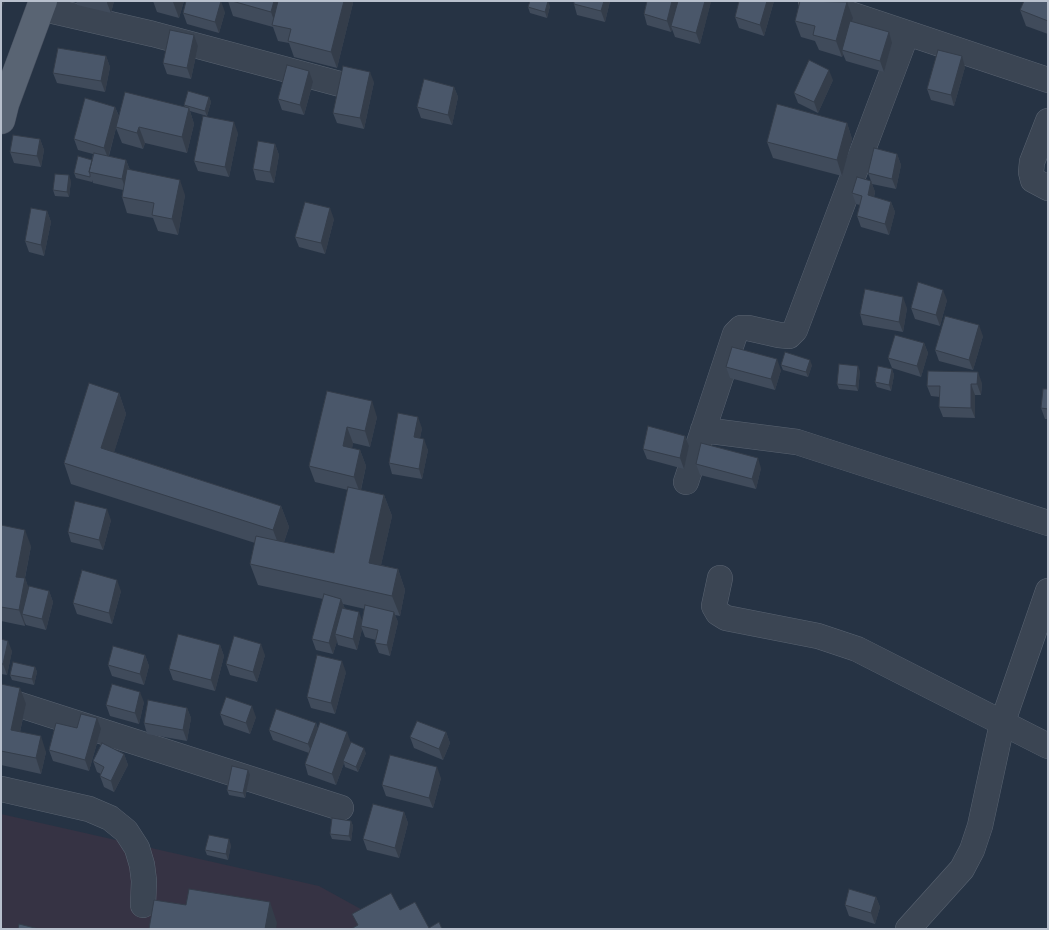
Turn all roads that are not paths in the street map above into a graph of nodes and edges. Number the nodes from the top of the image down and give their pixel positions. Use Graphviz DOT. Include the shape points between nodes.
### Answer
graph roads {
  1 [pos="810,1"];
  2 [pos="42,5"];
  3 [pos="907,33"];
  4 [pos="1048,80"];
  5 [pos="340,84"];
  6 [pos="3,109"];
  7 [pos="1048,121"];
  8 [pos="1048,188"];
  9 [pos="704,430"];
  10 [pos="686,482"];
  11 [pos="1048,523"];
  12 [pos="720,578"];
  13 [pos="1048,591"];
  14 [pos="1,699"];
  15 [pos="1002,724"];
  16 [pos="1048,746"];
  17 [pos="1,789"];
  18 [pos="341,808"];
  19 [pos="143,905"];
  20 [pos="908,929"];
  1 -- 3 [label="street"];
  2 -- 5 [label="street"];
  2 -- 6 [label="main road"];
  3 -- 4 [label="street"];
  3 -- 9 [label="street" via="795,330 789,336 779,336 740,328 735,334"];
  7 -- 8 [label="street" via="1030,172 1033,180"];
  9 -- 10 [label="street"];
  9 -- 11 [label="street" via="797,442"];
  12 -- 15 [label="street" via="714,606 718,614 818,636 858,649"];
  13 -- 15 [label="street"];
  14 -- 18 [label="street"];
  15 -- 16 [label="street"];
  15 -- 20 [label="street" via="972,850 962,870"];
  17 -- 19 [label="street" via="89,809 110,818 126,831 137,848 142,865"];
}
